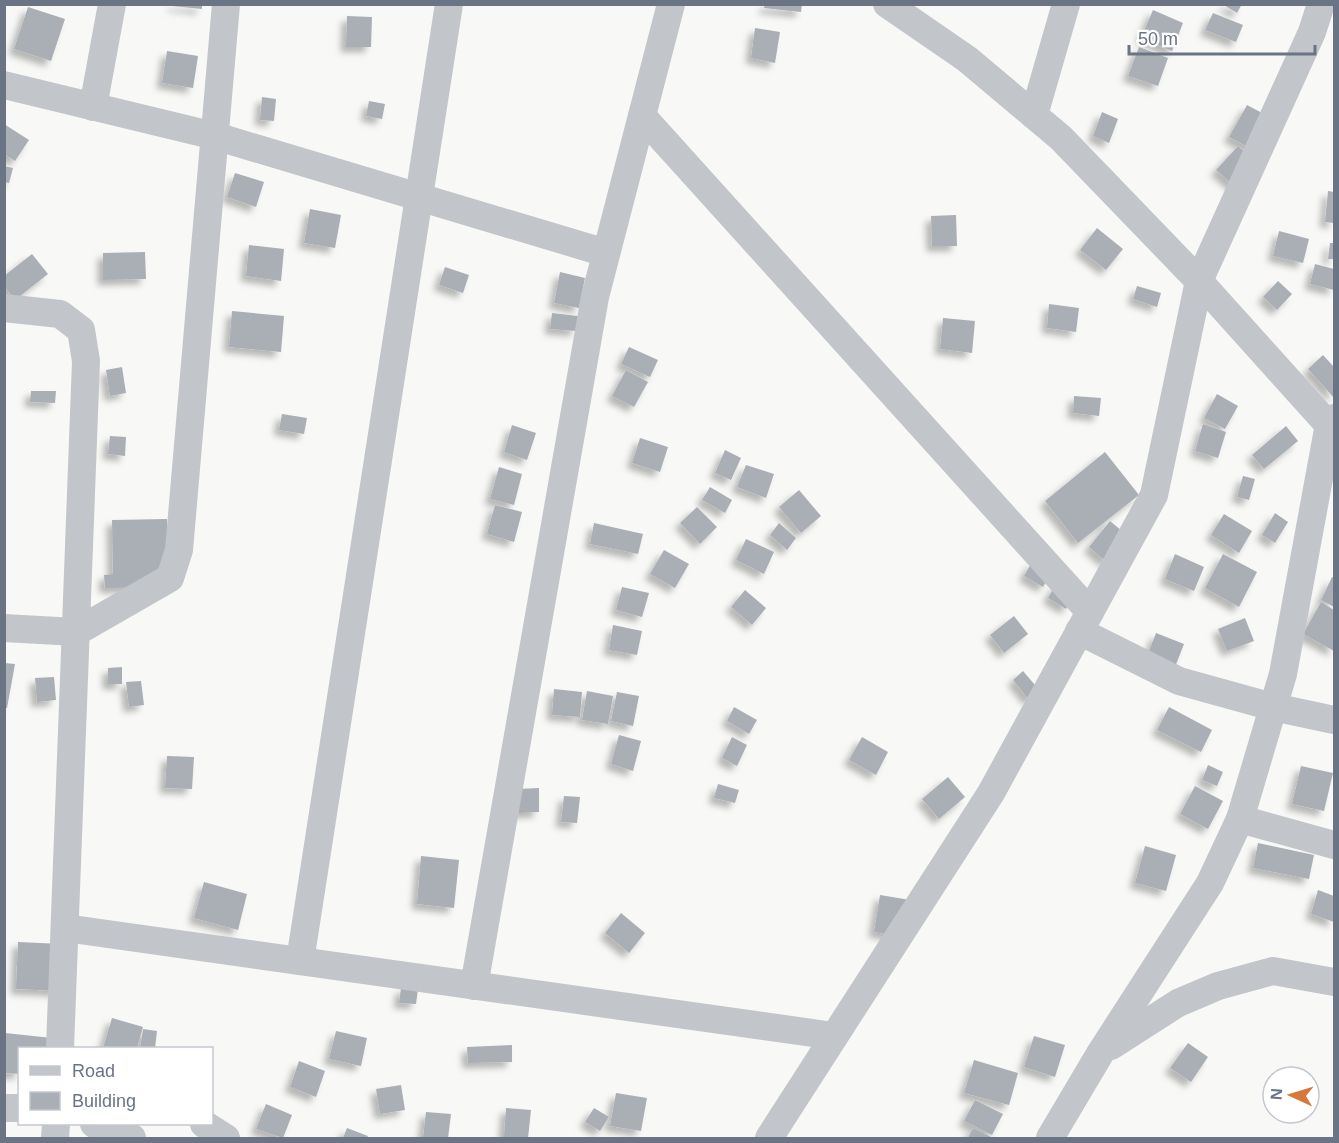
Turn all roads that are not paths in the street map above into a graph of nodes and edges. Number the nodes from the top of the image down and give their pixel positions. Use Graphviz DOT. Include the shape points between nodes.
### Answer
graph roads {
  1 [pos="112,4"];
  2 [pos="226,4"];
  3 [pos="449,4"];
  4 [pos="671,4"];
  5 [pos="1066,4"];
  6 [pos="1321,4"];
  7 [pos="899,8"];
  8 [pos="4,85"];
  9 [pos="93,107"];
  10 [pos="1034,115"];
  11 [pos="642,116"];
  12 [pos="215,136"];
  13 [pos="419,197"];
  14 [pos="606,253"];
  15 [pos="1198,281"];
  16 [pos="4,308"];
  17 [pos="1333,424"];
  18 [pos="1085,622"];
  19 [pos="4,628"];
  20 [pos="76,632"];
  21 [pos="1273,707"];
  22 [pos="1335,720"];
  23 [pos="1240,819"];
  24 [pos="1335,845"];
  25 [pos="65,928"];
  26 [pos="300,961"];
  27 [pos="1335,982"];
  28 [pos="474,986"];
  29 [pos="834,1036"];
  30 [pos="60,1047"];
  31 [pos="1101,1053"];
  32 [pos="97,1125"];
  33 [pos="206,1125"];
  34 [pos="132,1138"];
  35 [pos="226,1138"];
  36 [pos="769,1138"];
  37 [pos="1050,1138"];
  1 -- 9 [label="street"];
  2 -- 12 [label="street"];
  3 -- 13 [label="street"];
  4 -- 11 [label="street"];
  5 -- 10 [label="street"];
  6 -- 15 [label="street" via="1312,32"];
  7 -- 10 [label="street"];
  8 -- 9 [label="street"];
  9 -- 12 [label="street"];
  10 -- 15 [label="street" via="1061,138"];
  11 -- 14 [label="street"];
  11 -- 18 [label="street"];
  12 -- 13 [label="street"];
  12 -- 20 [label="street" via="179,550 170,578"];
  13 -- 14 [label="street"];
  13 -- 26 [label="street"];
  14 -- 28 [label="street" via="595,297"];
  15 -- 17 [label="street"];
  15 -- 18 [label="street" via="1154,495"];
  16 -- 20 [label="street" via="60,314 81,330 86,361"];
  17 -- 21 [label="street"];
  18 -- 21 [label="street" via="1179,681"];
  18 -- 29 [label="street" via="992,793"];
  19 -- 20 [label="street"];
  20 -- 25 [label="street"];
  21 -- 22 [label="street"];
  21 -- 23 [label="street"];
  23 -- 24 [label="street"];
  23 -- 31 [label="street" via="1210,883"];
  25 -- 26 [label="street"];
  25 -- 30 [label="street"];
  26 -- 28 [label="street"];
  27 -- 31 [label="street" via="1273,971 1218,986 1178,1003"];
  28 -- 29 [label="street"];
  29 -- 36 [label="street"];
  31 -- 37 [label="street"];
  32 -- 34 [label="street"];
  33 -- 35 [label="street"];
}
